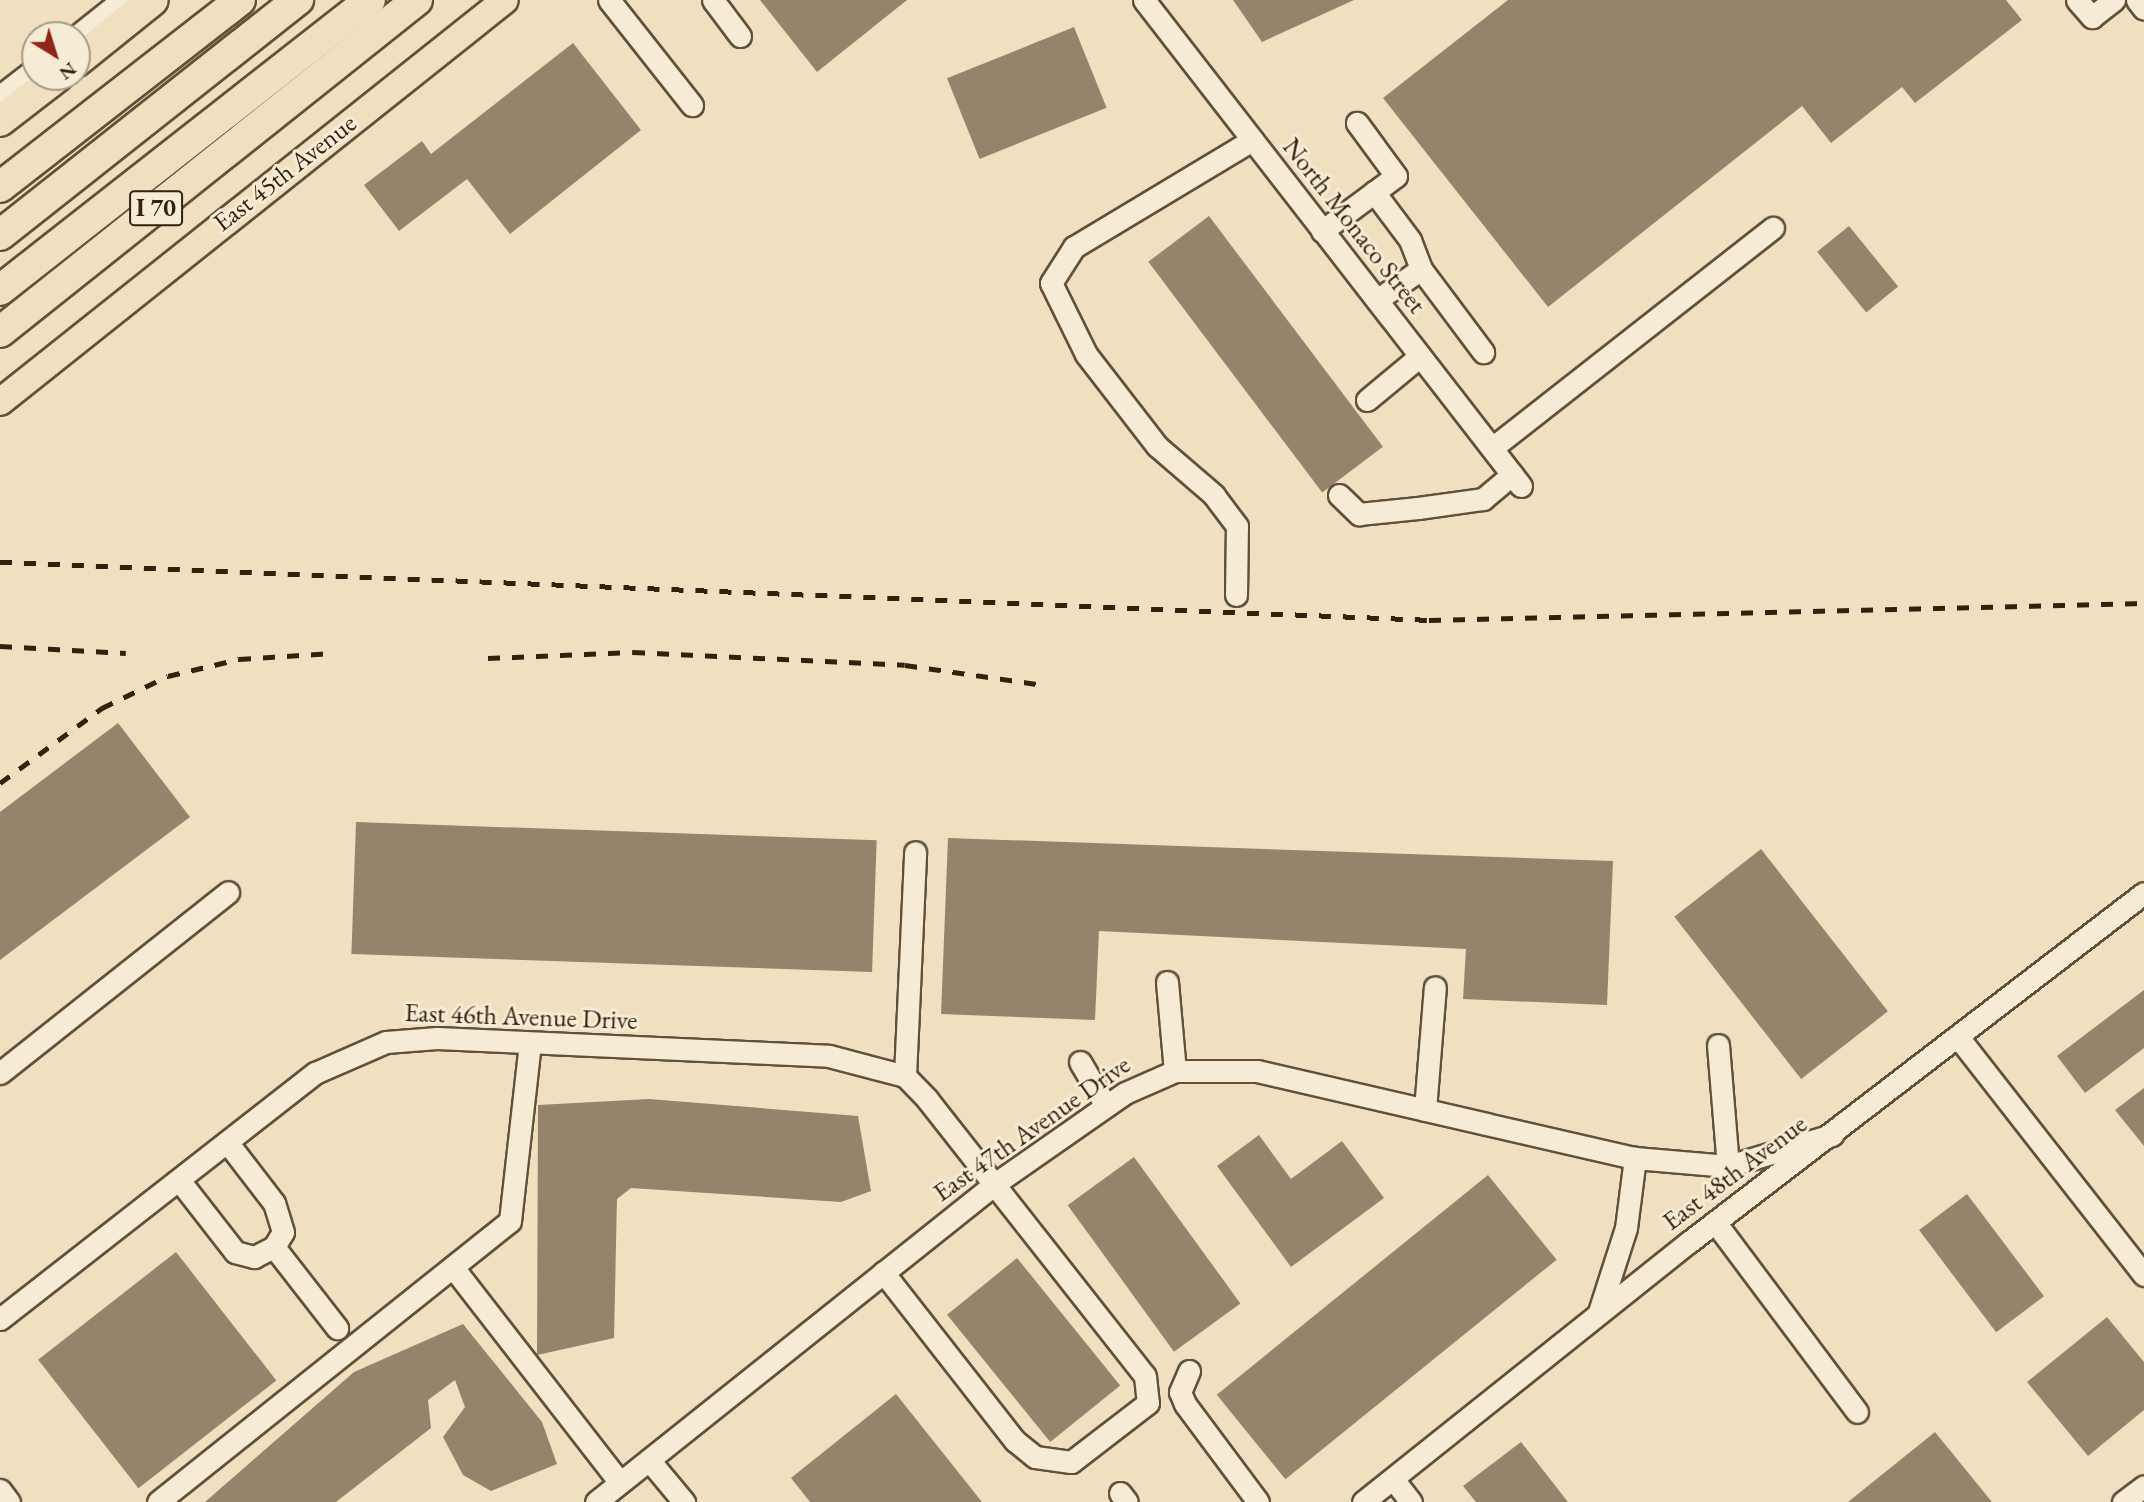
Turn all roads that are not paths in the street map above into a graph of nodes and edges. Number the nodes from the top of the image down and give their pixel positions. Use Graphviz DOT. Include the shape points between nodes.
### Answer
graph roads {
  1 [pos="153,0"];
  2 [pos="240,0"];
  3 [pos="298,0"];
  4 [pos="370,0"];
  5 [pos="417,0"];
  6 [pos="506,0"];
  7 [pos="609,0"];
  8 [pos="713,0"];
  9 [pos="1144,0"];
  10 [pos="2077,0"];
  11 [pos="2114,0"];
  12 [pos="2137,0"];
  13 [pos="120,1"];
  14 [pos="2144,9"];
  15 [pos="91,25"];
  16 [pos="740,36"];
  17 [pos="91,50"];
  18 [pos="21,80"];
  19 [pos="39,91"];
  20 [pos="0,96"];
  21 [pos="692,105"];
  22 [pos="0,121"];
  23 [pos="1357,124"];
  24 [pos="78,127"];
  25 [pos="1252,141"];
  26 [pos="0,176"];
  27 [pos="0,187"];
  28 [pos="1374,192"];
  29 [pos="1773,228"];
  30 [pos="1322,231"];
  31 [pos="0,235"];
  32 [pos="1421,269"];
  33 [pos="0,290"];
  34 [pos="1377,300"];
  35 [pos="0,332"];
  36 [pos="1483,352"];
  37 [pos="1420,356"];
  38 [pos="1367,400"];
  39 [pos="0,402"];
  40 [pos="1492,449"];
  41 [pos="1339,495"];
  42 [pos="1236,595"];
  43 [pos="915,852"];
  44 [pos="228,892"];
  45 [pos="2144,893"];
  46 [pos="1167,982"];
  47 [pos="1435,988"];
  48 [pos="1958,1037"];
  49 [pos="530,1043"];
  50 [pos="1718,1045"];
  51 [pos="1080,1062"];
  52 [pos="1175,1071"];
  53 [pos="0,1073"];
  54 [pos="905,1076"];
  55 [pos="1106,1106"];
  56 [pos="1425,1110"];
  57 [pos="1832,1135"];
  58 [pos="227,1142"];
  59 [pos="1635,1158"];
  60 [pos="1728,1166"];
  61 [pos="178,1180"];
  62 [pos="996,1183"];
  63 [pos="1715,1222"];
  64 [pos="274,1247"];
  65 [pos="455,1270"];
  66 [pos="883,1272"];
  67 [pos="2144,1275"];
  68 [pos="1598,1315"];
  69 [pos="0,1319"];
  70 [pos="337,1328"];
  71 [pos="1189,1371"];
  72 [pos="1857,1412"];
  73 [pos="649,1460"];
  74 [pos="1393,1479"];
  75 [pos="620,1483"];
  76 [pos="2144,1486"];
  77 [pos="0,1490"];
  78 [pos="9,1502"];
  79 [pos="158,1502"];
  80 [pos="596,1502"];
  81 [pos="684,1502"];
  82 [pos="1258,1502"];
  83 [pos="1363,1502"];
  84 [pos="1411,1502"];
  85 [pos="2123,1502"];
  1 -- 17 [label="highway"];
  2 -- 24 [label="highway"];
  3 -- 31 [label="highway"];
  4 -- 33 [label="highway"];
  5 -- 35 [label="highway, I 70"];
  6 -- 39 [label="main road, East 45th Avenue"];
  7 -- 21 [label="street"];
  8 -- 16 [label="street"];
  9 -- 25 [label="street, North Monaco Street"];
  10 -- 11 [label="street" via="2092,17"];
  12 -- 14 [label="street"];
  13 -- 15 [label="street"];
  18 -- 20 [label="street"];
  19 -- 22 [label="highway"];
  23 -- 28 [label="street" via="1396,176"];
  24 -- 26 [label="highway"];
  24 -- 27 [label="highway"];
  25 -- 30 [label="street, North Monaco Street"];
  25 -- 42 [label="street" via="1074,247 1051,283 1086,354 1157,446 1214,495 1237,526"];
  28 -- 30 [label="street"];
  28 -- 32 [label="street" via="1410,240"];
  29 -- 40 [label="street"];
  30 -- 34 [label="street, North Monaco Street"];
  32 -- 34 [label="street"];
  32 -- 36 [label="street"];
  34 -- 37 [label="street, North Monaco Street"];
  37 -- 38 [label="street"];
  37 -- 40 [label="street, North Monaco Street"];
  40 -- 41 [label="street, North Monaco Street" via="1517,480 1483,499 1359,513"];
  43 -- 54 [label="street"];
  44 -- 53 [label="street"];
  45 -- 48 [label="street, East 48th Avenue"];
  46 -- 52 [label="street"];
  47 -- 56 [label="street"];
  48 -- 57 [label="street, East 48th Avenue"];
  48 -- 67 [label="street"];
  49 -- 54 [label="street, East 46th Avenue Drive" via="830,1056"];
  49 -- 58 [label="street, East 46th Avenue Drive" via="437,1038 376,1045 315,1073"];
  49 -- 65 [label="street" via="510,1221"];
  50 -- 60 [label="street"];
  51 -- 55 [label="street"];
  52 -- 55 [label="street, East 47th Avenue Drive"];
  52 -- 56 [label="street, East 47th Avenue Drive" via="1257,1071"];
  54 -- 62 [label="street"];
  55 -- 62 [label="street, East 47th Avenue Drive"];
  56 -- 59 [label="street, East 47th Avenue Drive"];
  57 -- 60 [label="street, East 47th Avenue Drive"];
  57 -- 63 [label="street, East 48th Avenue"];
  58 -- 61 [label="street, East 46th Avenue Drive"];
  58 -- 64 [label="street" via="274,1203 283,1232"];
  59 -- 60 [label="street, East 47th Avenue Drive"];
  59 -- 68 [label="street" via="1626,1228"];
  61 -- 64 [label="street" via="235,1252 254,1257"];
  61 -- 69 [label="street, East 46th Avenue Drive"];
  62 -- 66 [label="street, East 47th Avenue Drive"];
  62 -- 66 [label="street" via="1145,1376 1151,1390 1139,1414 1071,1462 1035,1457 1015,1441"];
  63 -- 68 [label="street, East 48th Avenue"];
  63 -- 72 [label="street"];
  64 -- 70 [label="street"];
  65 -- 75 [label="street"];
  65 -- 79 [label="street"];
  66 -- 73 [label="street, East 47th Avenue Drive"];
  68 -- 74 [label="street, East 48th Avenue"];
  71 -- 82 [label="street" via="1180,1392 1185,1404"];
  73 -- 75 [label="street, East 47th Avenue Drive"];
  73 -- 81 [label="street"];
  74 -- 83 [label="street, East 48th Avenue"];
  74 -- 84 [label="street"];
  75 -- 80 [label="street, East 47th Avenue Drive"];
  76 -- 85 [label="street"];
  77 -- 78 [label="street"];
}
